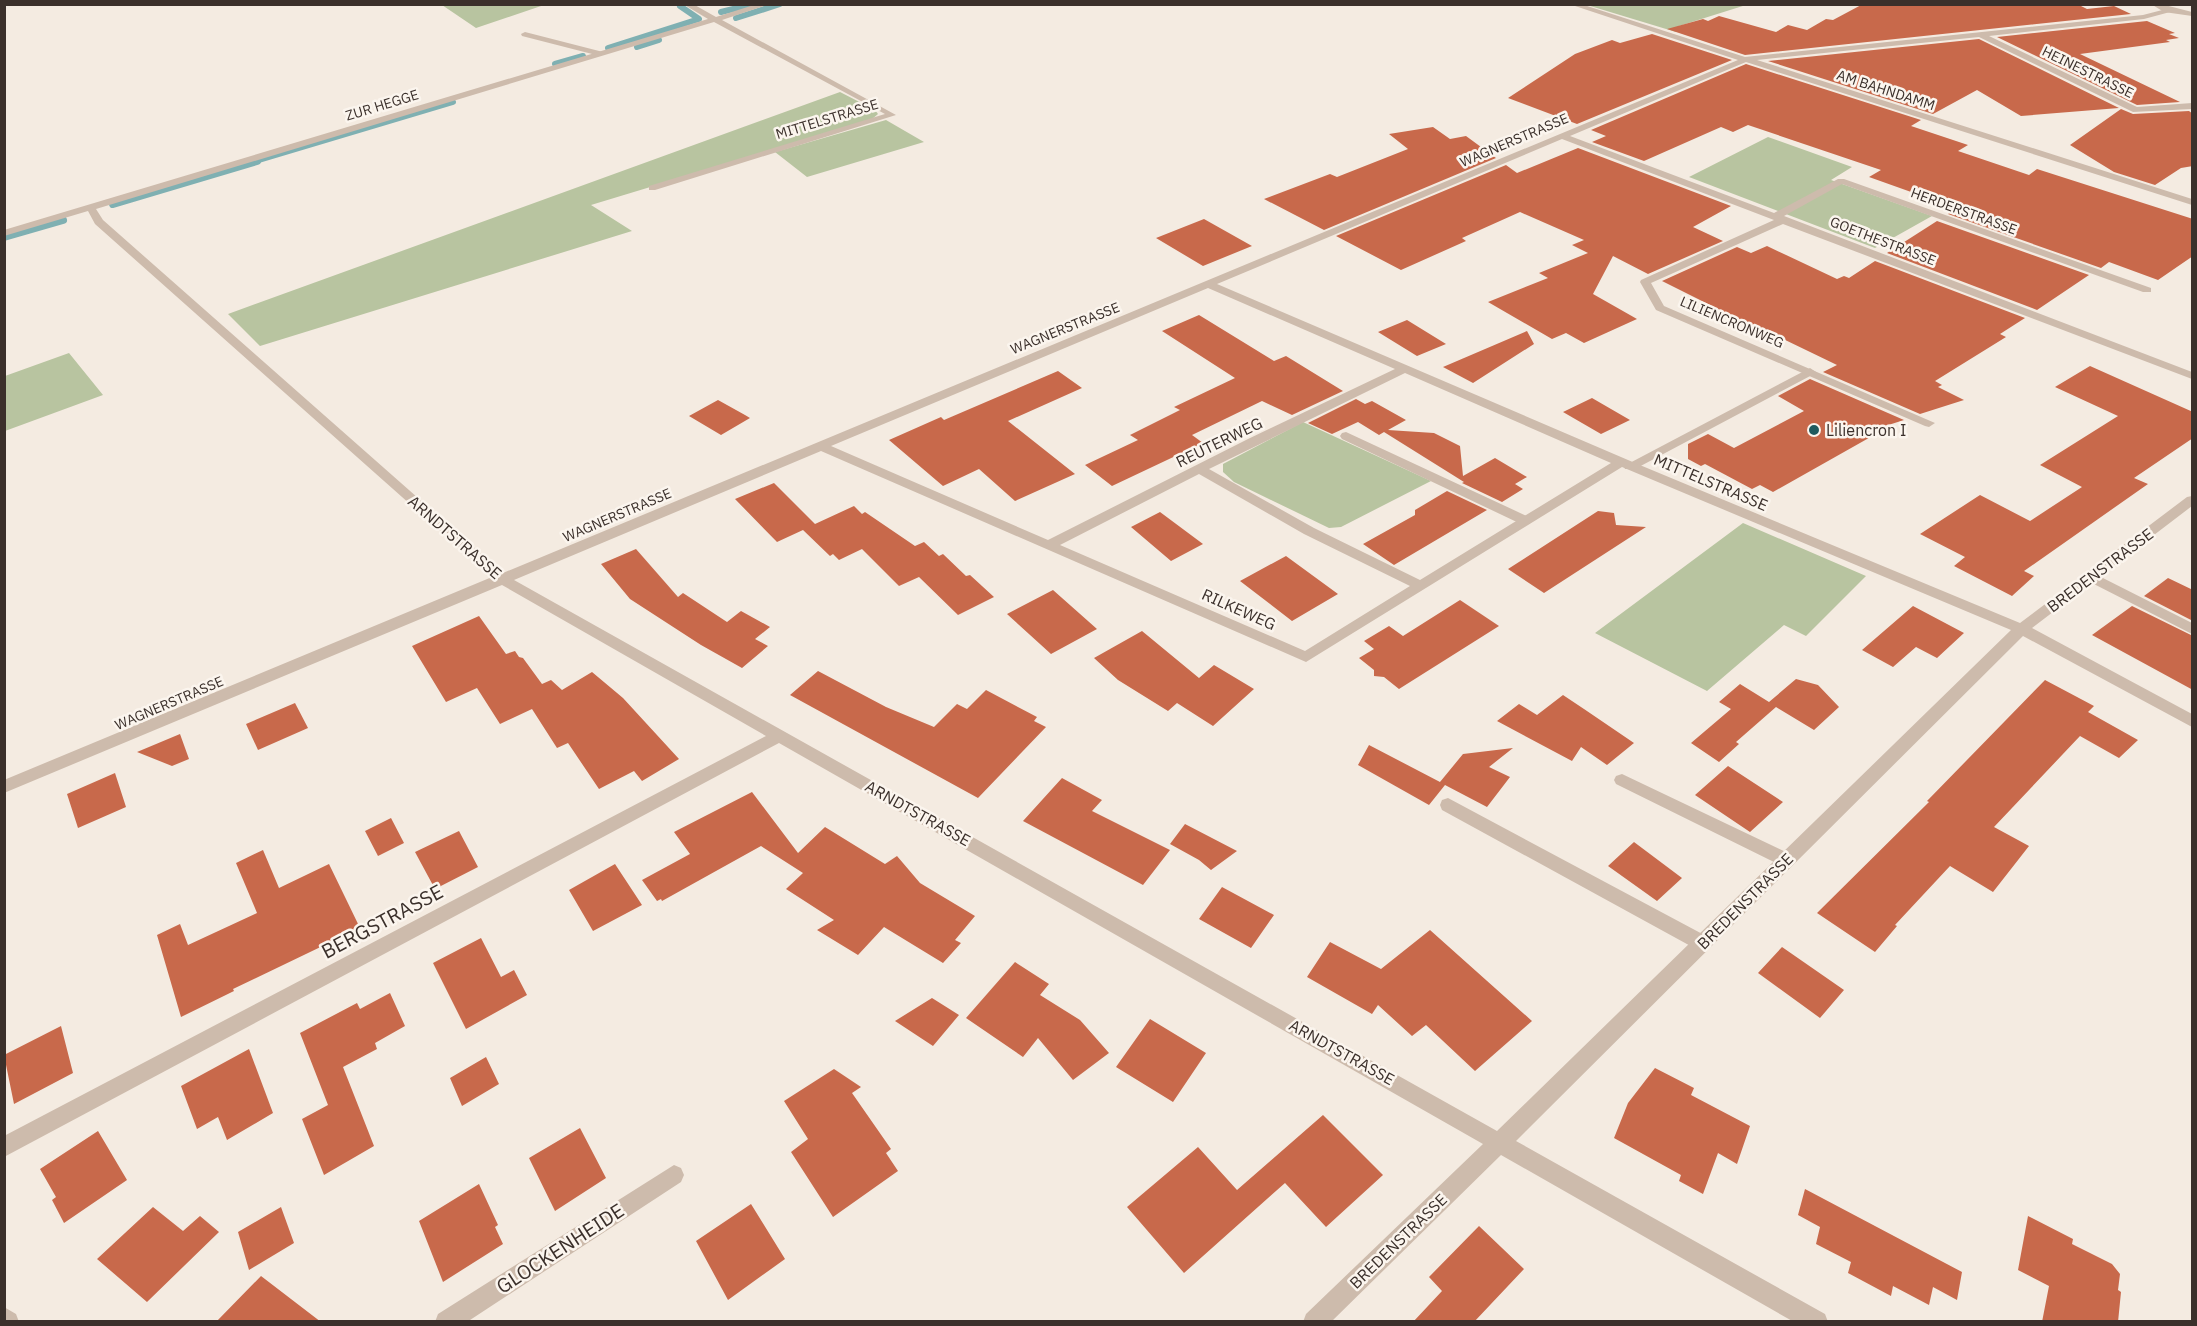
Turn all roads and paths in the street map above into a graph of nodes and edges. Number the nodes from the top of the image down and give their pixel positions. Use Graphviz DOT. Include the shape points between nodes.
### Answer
graph roads {
  1 [pos="686,4"];
  2 [pos="767,4"];
  3 [pos="1572,4"];
  4 [pos="2154,4"];
  5 [pos="2167,10"];
  6 [pos="2193,14"];
  7 [pos="715,20"];
  8 [pos="1978,33"];
  9 [pos="525,34"];
  10 [pos="600,54"];
  11 [pos="1746,59"];
  12 [pos="2193,106"];
  13 [pos="1562,136"];
  14 [pos="652,188"];
  15 [pos="2193,202"];
  16 [pos="90,207"];
  17 [pos="1781,218"];
  18 [pos="4,233"];
  19 [pos="1210,285"];
  20 [pos="2147,290"];
  21 [pos="1405,369"];
  22 [pos="1810,372"];
  23 [pos="2193,376"];
  24 [pos="1929,423"];
  25 [pos="1346,436"];
  26 [pos="818,445"];
  27 [pos="1626,464"];
  28 [pos="1200,469"];
  29 [pos="2193,500"];
  30 [pos="1526,521"];
  31 [pos="1048,545"];
  32 [pos="2091,577"];
  33 [pos="502,579"];
  34 [pos="1421,586"];
  35 [pos="2193,629"];
  36 [pos="2021,630"];
  37 [pos="2193,721"];
  38 [pos="781,735"];
  39 [pos="1622,780"];
  40 [pos="4,788"];
  41 [pos="1448,805"];
  42 [pos="1786,860"];
  43 [pos="1702,943"];
  44 [pos="1501,1142"];
  45 [pos="4,1147"];
  46 [pos="674,1175"];
  47 [pos="4,1318"];
  48 [pos="8,1322"];
  49 [pos="446,1322"];
  50 [pos="1314,1322"];
  51 [pos="1817,1322"];
  1 -- 7 [label="street, MITTELSTRASSE"];
  2 -- 7 [label="street, ZUR HEGGE"];
  3 -- 11 [label="street, AM BAHNDAMM"];
  4 -- 5 [label="street"];
  5 -- 6 [label="street"];
  5 -- 8 [label="street, WAGNERSTRASSE" via="2144,17"];
  7 -- 10 [label="street, ZUR HEGGE"];
  7 -- 14 [label="street, MITTELSTRASSE" via="892,116"];
  8 -- 11 [label="street, WAGNERSTRASSE"];
  8 -- 12 [label="street, HEINESTRASSE" via="2136,110"];
  9 -- 10 [label="street"];
  10 -- 16 [label="street, ZUR HEGGE"];
  11 -- 13 [label="street, WAGNERSTRASSE"];
  11 -- 15 [label="street, AM BAHNDAMM"];
  13 -- 17 [label="street, GOETHESTRASSE"];
  13 -- 19 [label="street, WAGNERSTRASSE"];
  16 -- 18 [label="street, ZUR HEGGE"];
  16 -- 33 [label="street, ARNDTSTRASSE" via="99,222"];
  17 -- 20 [label="street, HERDERSTRASSE" via="1841,181"];
  17 -- 22 [label="street, LILIENCRONWEG" via="1644,282 1660,308"];
  17 -- 23 [label="street, GOETHESTRASSE"];
  19 -- 21 [label="street, MITTELSTRASSE"];
  19 -- 26 [label="street, WAGNERSTRASSE"];
  21 -- 27 [label="street, MITTELSTRASSE"];
  21 -- 28 [label="street, REUTERWEG"];
  22 -- 24 [label="street, LILIENCRONWEG"];
  22 -- 27 [label="street, RILKEWEG"];
  25 -- 30 [label="street"];
  26 -- 31 [label="street, RILKEWEG"];
  26 -- 33 [label="street, WAGNERSTRASSE"];
  27 -- 30 [label="street, RILKEWEG"];
  27 -- 36 [label="street, MITTELSTRASSE"];
  28 -- 31 [label="street, REUTERWEG"];
  28 -- 34 [label="street" via="1309,531"];
  29 -- 32 [label="street, BREDENSTRASSE"];
  30 -- 34 [label="street, RILKEWEG"];
  31 -- 34 [label="street, RILKEWEG" via="1306,657"];
  32 -- 35 [label="street"];
  32 -- 36 [label="street, BREDENSTRASSE"];
  33 -- 38 [label="street, ARNDTSTRASSE"];
  33 -- 40 [label="street, WAGNERSTRASSE"];
  36 -- 37 [label="street, MITTELSTRASSE"];
  36 -- 42 [label="street, BREDENSTRASSE"];
  38 -- 44 [label="street, ARNDTSTRASSE"];
  38 -- 45 [label="street, BERGSTRASSE"];
  39 -- 42 [label="street"];
  41 -- 43 [label="street"];
  42 -- 43 [label="street, BREDENSTRASSE"];
  43 -- 44 [label="street, BREDENSTRASSE"];
  44 -- 50 [label="street, BREDENSTRASSE"];
  44 -- 51 [label="street, ARNDTSTRASSE"];
  46 -- 49 [label="street, GLOCKENHEIDE"];
  47 -- 48 [label="street"];
}
